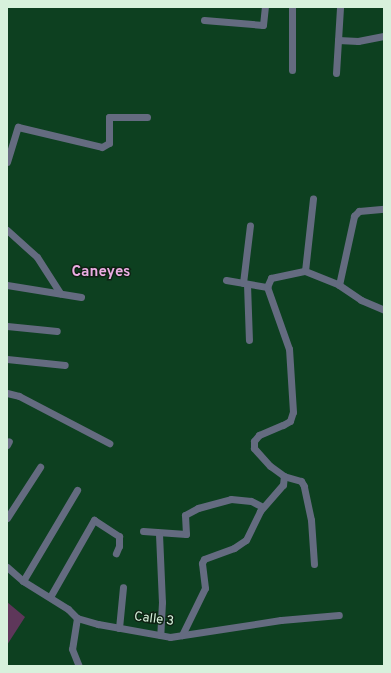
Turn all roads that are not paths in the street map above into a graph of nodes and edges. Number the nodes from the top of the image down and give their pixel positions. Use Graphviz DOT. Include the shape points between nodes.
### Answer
graph roads {
  1 [pos="265,7"];
  2 [pos="292,7"];
  3 [pos="340,7"];
  4 [pos="204,20"];
  5 [pos="384,36"];
  6 [pos="338,40"];
  7 [pos="292,70"];
  8 [pos="336,73"];
  9 [pos="147,117"];
  10 [pos="7,162"];
  11 [pos="313,198"];
  12 [pos="384,209"];
  13 [pos="250,225"];
  14 [pos="7,230"];
  15 [pos="305,271"];
  16 [pos="226,280"];
  17 [pos="245,283"];
  18 [pos="7,285"];
  19 [pos="339,285"];
  20 [pos="267,287"];
  21 [pos="60,293"];
  22 [pos="81,297"];
  23 [pos="384,310"];
  24 [pos="7,326"];
  25 [pos="57,331"];
  26 [pos="249,340"];
  27 [pos="7,359"];
  28 [pos="65,365"];
  29 [pos="7,393"];
  30 [pos="109,444"];
  31 [pos="40,467"];
  32 [pos="284,476"];
  33 [pos="77,490"];
  34 [pos="263,507"];
  35 [pos="7,518"];
  36 [pos="143,531"];
  37 [pos="159,534"];
  38 [pos="116,552"];
  39 [pos="314,564"];
  40 [pos="7,567"];
  41 [pos="23,581"];
  42 [pos="122,587"];
  43 [pos="50,597"];
  44 [pos="339,615"];
  45 [pos="78,618"];
  46 [pos="119,628"];
  47 [pos="160,635"];
  48 [pos="182,635"];
  49 [pos="79,666"];
  1 -- 4 [label="street" via="263,26"];
  2 -- 7 [label="street"];
  3 -- 6 [label="street"];
  5 -- 6 [label="street" via="358,41"];
  6 -- 8 [label="street"];
  9 -- 10 [label="street" via="109,117 109,143 102,147 18,127"];
  11 -- 15 [label="street"];
  12 -- 19 [label="street" via="359,211 354,216"];
  13 -- 17 [label="street"];
  14 -- 21 [label="street" via="37,257"];
  15 -- 19 [label="street"];
  15 -- 20 [label="street" via="271,278"];
  16 -- 17 [label="street"];
  17 -- 20 [label="street"];
  17 -- 26 [label="street"];
  18 -- 21 [label="street"];
  19 -- 23 [label="street" via="361,300"];
  20 -- 32 [label="street" via="288,349 293,412 290,421 259,435 254,441 254,448 262,459"];
  21 -- 22 [label="street"];
  24 -- 25 [label="street"];
  27 -- 28 [label="street"];
  29 -- 30 [label="street" via="19,396"];
  31 -- 35 [label="street"];
  32 -- 34 [label="street" via="279,490"];
  32 -- 39 [label="street" via="301,482 304,486 311,520"];
  33 -- 41 [label="street"];
  34 -- 37 [label="street" via="250,501 231,499 198,508 185,515 186,534"];
  34 -- 48 [label="street" via="246,540 234,548 204,559 202,563 205,588"];
  36 -- 37 [label="street"];
  37 -- 47 [label="street" via="162,602"];
  38 -- 43 [label="street" via="119,536 94,520"];
  40 -- 41 [label="street, Calle 3"];
  41 -- 43 [label="street, Calle 3"];
  42 -- 46 [label="street"];
  43 -- 45 [label="street, Calle 3"];
  44 -- 48 [label="street, Calle 3" via="281,620"];
  45 -- 46 [label="street, Calle 3"];
  45 -- 49 [label="street" via="72,649"];
  46 -- 47 [label="street, Calle 3"];
  47 -- 48 [label="street, Calle 3"];
}
